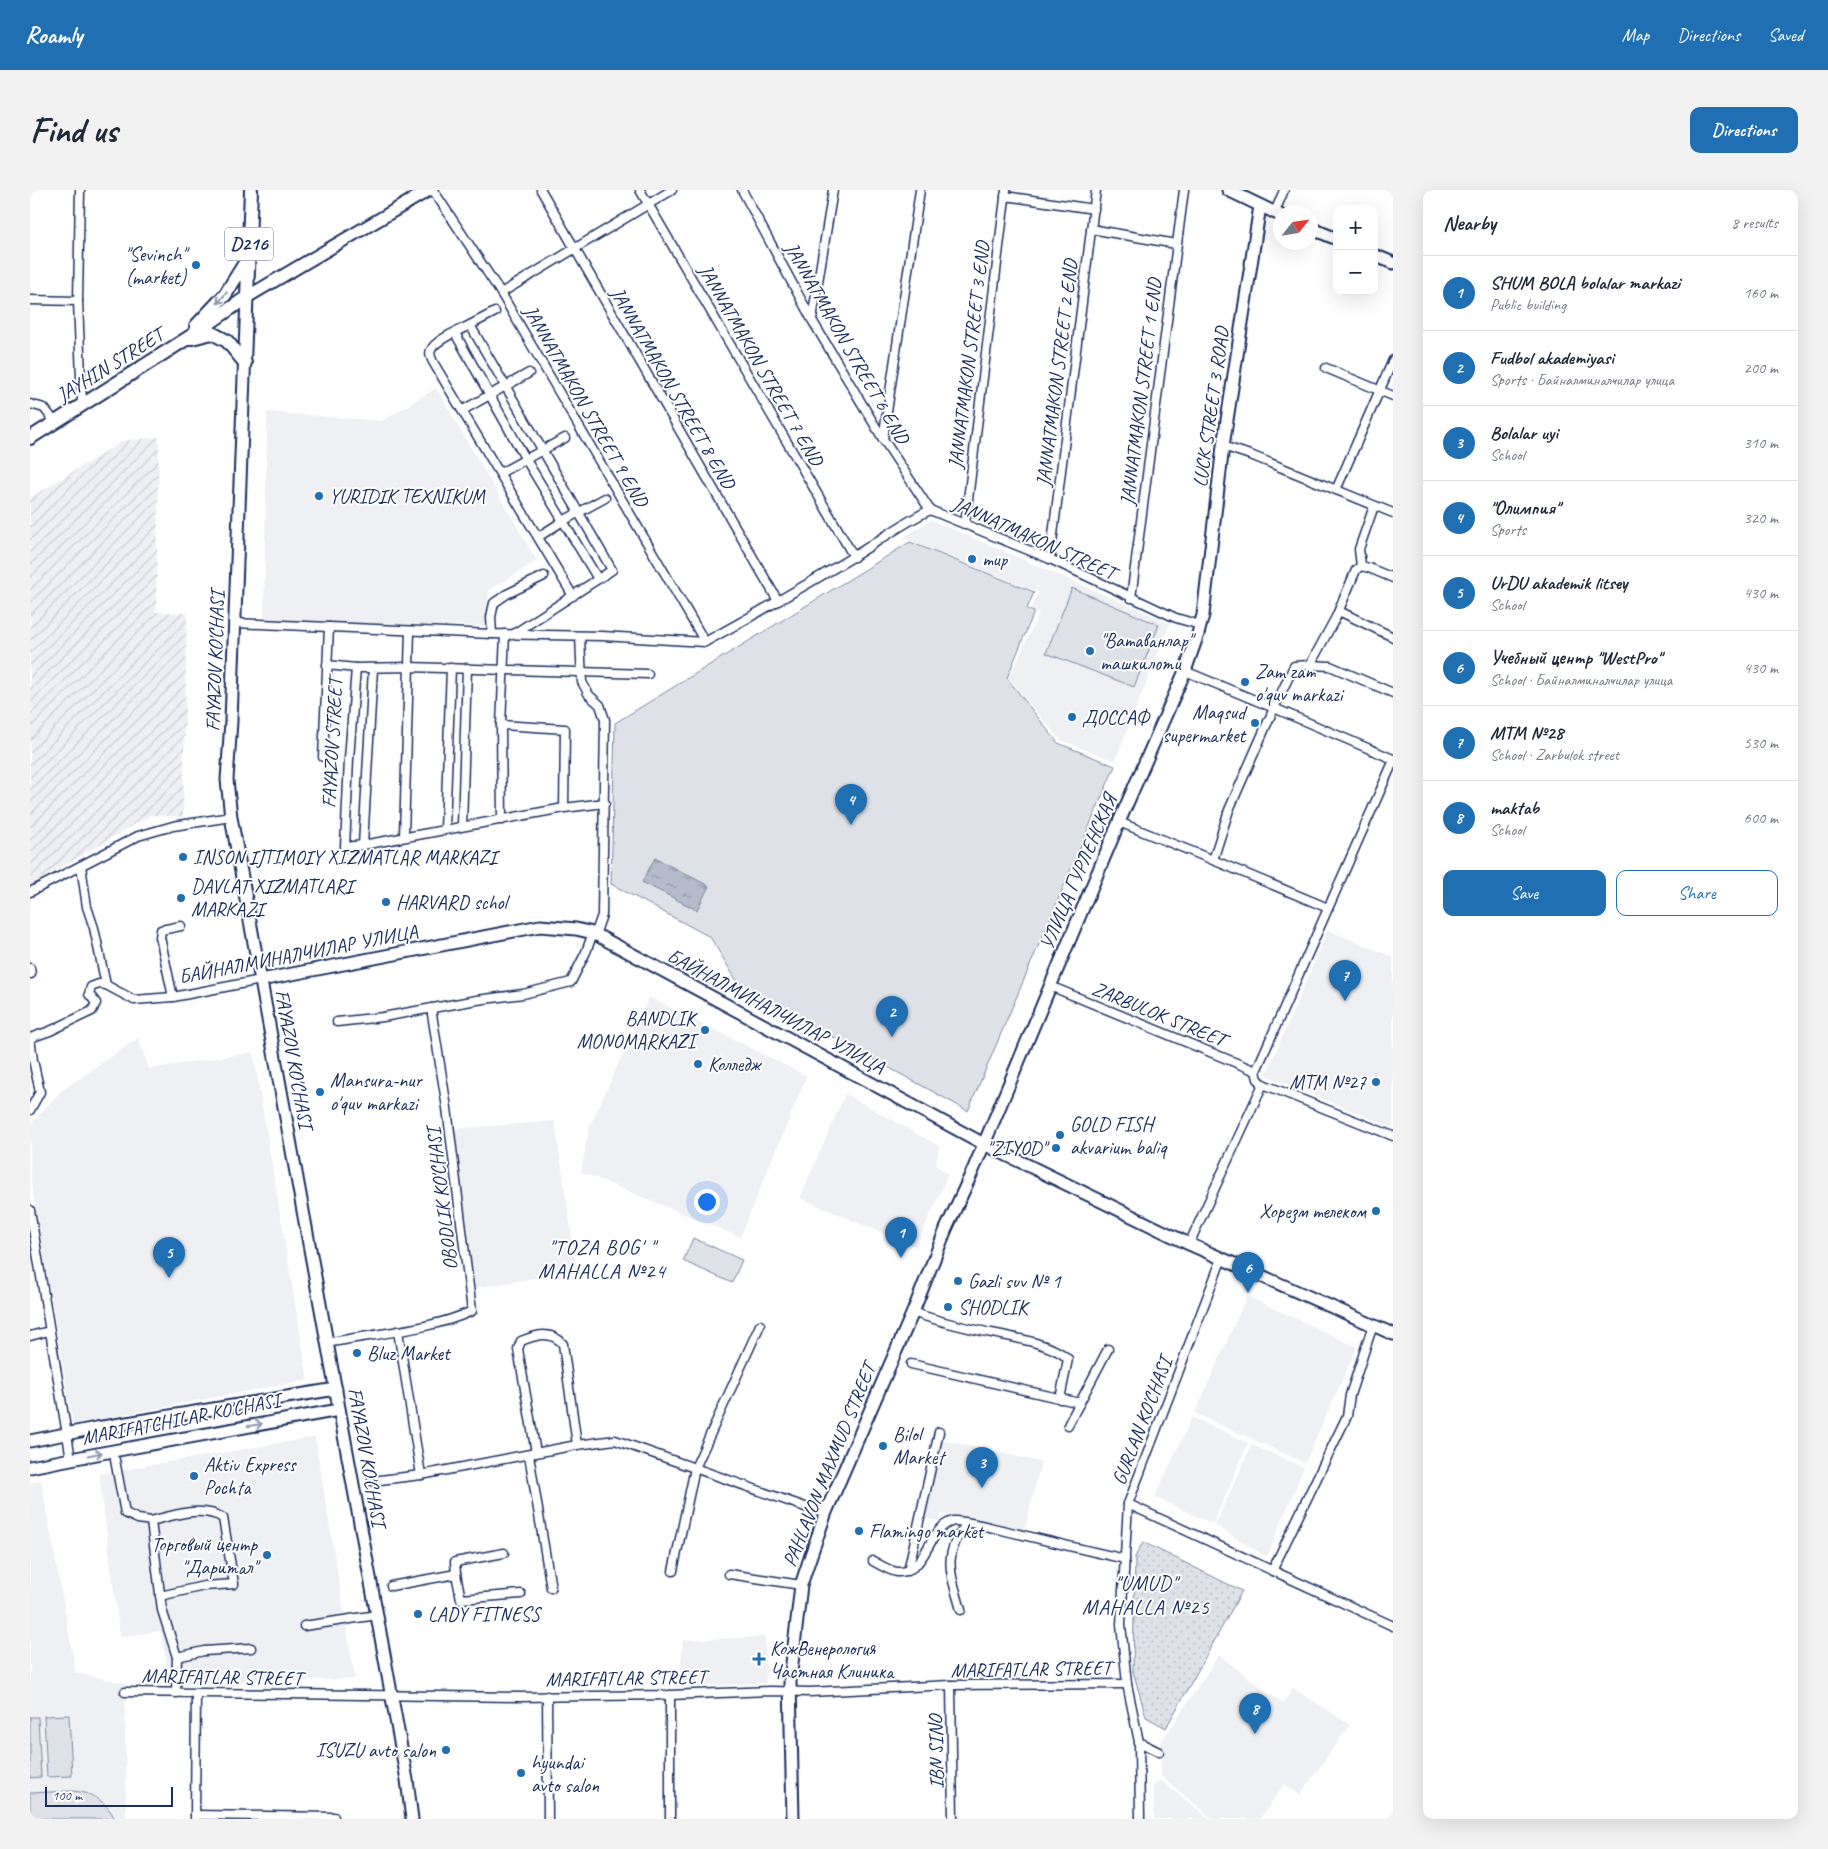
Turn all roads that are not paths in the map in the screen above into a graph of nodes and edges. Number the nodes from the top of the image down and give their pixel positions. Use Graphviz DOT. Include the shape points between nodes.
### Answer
graph roads {
  1 [pos="80,190"];
  2 [pos="251,190"];
  3 [pos="431,190"];
  4 [pos="541,190"];
  5 [pos="640,190"];
  6 [pos="672,190"];
  7 [pos="742,190"];
  8 [pos="833,190"];
  9 [pos="920,190"];
  10 [pos="1096,190"];
  11 [pos="1184,190"];
  12 [pos="1228,190"];
  13 [pos="1284,190"];
  14 [pos="1005,193"];
  15 [pos="649,203"];
  16 [pos="1280,205"];
  17 [pos="1260,206"];
  18 [pos="1094,208"];
  19 [pos="1273,211"];
  20 [pos="1091,229"];
  21 [pos="1318,231"];
  22 [pos="1333,237"];
  23 [pos="1176,244"];
  24 [pos="574,248"];
  25 [pos="248,257"];
  26 [pos="1378,257"];
  27 [pos="1393,263"];
  28 [pos="501,292"];
  29 [pos="247,297"];
  30 [pos="30,300"];
  31 [pos="78,301"];
  32 [pos="495,312"];
  33 [pos="812,320"];
  34 [pos="470,325"];
  35 [pos="455,333"];
  36 [pos="185,339"];
  37 [pos="1393,360"];
  38 [pos="245,363"];
  39 [pos="1326,368"];
  40 [pos="529,373"];
  41 [pos="505,387"];
  42 [pos="1379,390"];
  43 [pos="490,394"];
  44 [pos="1393,396"];
  45 [pos="30,404"];
  46 [pos="82,404"];
  47 [pos="463,410"];
  48 [pos="55,422"];
  49 [pos="30,438"];
  50 [pos="565,438"];
  51 [pos="883,439"];
  52 [pos="1223,446"];
  53 [pos="541,450"];
  54 [pos="525,458"];
  55 [pos="500,473"];
  56 [pos="1336,490"];
  57 [pos="605,498"];
  58 [pos="1374,506"];
  59 [pos="930,510"];
  60 [pos="578,513"];
  61 [pos="1393,513"];
  62 [pos="563,521"];
  63 [pos="965,524"];
  64 [pos="538,537"];
  65 [pos="854,557"];
  66 [pos="1050,560"];
  67 [pos="1361,566"];
  68 [pos="544,576"];
  69 [pos="1393,578"];
  70 [pos="598,579"];
  71 [pos="574,596"];
  72 [pos="1131,598"];
  73 [pos="778,602"];
  74 [pos="1339,611"];
  75 [pos="1201,620"];
  76 [pos="235,623"];
  77 [pos="329,627"];
  78 [pos="410,631"];
  79 [pos="492,634"];
  80 [pos="508,635"];
  81 [pos="580,636"];
  82 [pos="1393,637"];
  83 [pos="705,642"];
  84 [pos="327,665"];
  85 [pos="1310,665"];
  86 [pos="409,667"];
  87 [pos="356,668"];
  88 [pos="373,668"];
  89 [pos="452,668"];
  90 [pos="467,668"];
  91 [pos="503,669"];
  92 [pos="1185,670"];
  93 [pos="580,671"];
  94 [pos="648,674"];
  95 [pos="1393,693"];
  96 [pos="1274,708"];
  97 [pos="500,725"];
  98 [pos="323,758"];
  99 [pos="1393,760"];
  100 [pos="605,803"];
  101 [pos="564,808"];
  102 [pos="231,817"];
  103 [pos="502,820"];
  104 [pos="1119,822"];
  105 [pos="462,826"];
  106 [pos="445,829"];
  107 [pos="404,836"];
  108 [pos="363,845"];
  109 [pos="1213,860"];
  110 [pos="81,866"];
  111 [pos="30,892"];
  112 [pos="1328,908"];
  113 [pos="181,926"];
  114 [pos="594,934"];
  115 [pos="261,980"];
  116 [pos="106,985"];
  117 [pos="1050,986"];
  118 [pos="173,997"];
  119 [pos="431,1008"];
  120 [pos="337,1022"];
  121 [pos="1256,1071"];
  122 [pos="1263,1084"];
  123 [pos="30,1110"];
  124 [pos="1393,1136"];
  125 [pos="984,1144"];
  126 [pos="30,1210"];
  127 [pos="33,1243"];
  128 [pos="1189,1244"];
  129 [pos="1222,1258"];
  130 [pos="913,1312"];
  131 [pos="760,1325"];
  132 [pos="1373,1325"];
  133 [pos="49,1331"];
  134 [pos="398,1331"];
  135 [pos="1393,1334"];
  136 [pos="30,1336"];
  137 [pos="327,1343"];
  138 [pos="1108,1349"];
  139 [pos="911,1364"];
  140 [pos="336,1389"];
  141 [pos="1060,1399"];
  142 [pos="1080,1404"];
  143 [pos="340,1410"];
  144 [pos="1068,1426"];
  145 [pos="938,1432"];
  146 [pos="67,1434"];
  147 [pos="30,1442"];
  148 [pos="578,1446"];
  149 [pos="532,1454"];
  150 [pos="71,1459"];
  151 [pos="115,1460"];
  152 [pos="30,1467"];
  153 [pos="695,1468"];
  154 [pos="421,1475"];
  155 [pos="372,1482"];
  156 [pos="1128,1504"];
  157 [pos="826,1512"];
  158 [pos="151,1521"];
  159 [pos="967,1523"];
  160 [pos="504,1553"];
  161 [pos="1125,1559"];
  162 [pos="873,1561"];
  163 [pos="672,1571"];
  164 [pos="1272,1571"];
  165 [pos="908,1572"];
  166 [pos="456,1574"];
  167 [pos="729,1574"];
  168 [pos="801,1585"];
  169 [pos="391,1586"];
  170 [pos="551,1588"];
  171 [pos="521,1594"];
  172 [pos="160,1596"];
  173 [pos="961,1610"];
  174 [pos="377,1615"];
  175 [pos="304,1626"];
  176 [pos="1393,1626"];
  177 [pos="251,1648"];
  178 [pos="177,1657"];
  179 [pos="1127,1684"];
  180 [pos="951,1685"];
  181 [pos="125,1692"];
  182 [pos="790,1692"];
  183 [pos="176,1693"];
  184 [pos="196,1693"];
  185 [pos="670,1695"];
  186 [pos="392,1696"];
  187 [pos="547,1696"];
  188 [pos="1139,1742"];
  189 [pos="1159,1752"];
  190 [pos="334,1816"];
  191 [pos="195,1817"];
  192 [pos="412,1819"];
  193 [pos="548,1819"];
  194 [pos="670,1819"];
  195 [pos="793,1819"];
  196 [pos="953,1819"];
  197 [pos="1140,1819"];
  1 -- 31 [label="street"];
  2 -- 25 [label="main road, D216"];
  3 -- 28 [label="street, JANNATMAKON STREET 9 END"];
  3 -- 29 [label="street"];
  4 -- 24 [label="street, JANNATMAKON STREET 8 END"];
  5 -- 15 [label="street, JANNATMAKON STREET 7 END"];
  6 -- 15 [label="street"];
  7 -- 33 [label="street, JANNATMAKON STREET 6 END"];
  8 -- 33 [label="street"];
  9 -- 51 [label="street"];
  10 -- 18 [label="street, JANNATMAKON STREET 2 END"];
  11 -- 23 [label="street, JANNATMAKON STREET 1 END"];
  12 -- 17 [label="street"];
  13 -- 16 [label="street"];
  14 -- 18 [label="street"];
  14 -- 63 [label="street, JANNATMAKON STREET 3 END"];
  15 -- 24 [label="street"];
  15 -- 65 [label="street, JANNATMAKON STREET 7 END"];
  17 -- 19 [label="street"];
  17 -- 52 [label="street, LUCK STREET 3 ROAD"];
  18 -- 20 [label="street, JANNATMAKON STREET 2 END"];
  20 -- 23 [label="street"];
  20 -- 66 [label="street, JANNATMAKON STREET 2 END"];
  21 -- 22 [label="street"];
  23 -- 72 [label="street, JANNATMAKON STREET 1 END"];
  24 -- 28 [label="street"];
  24 -- 73 [label="street, JANNATMAKON STREET 8 END"];
  25 -- 29 [label="main road, D216"];
  25 -- 36 [label="main road, one-way" via="225,295"];
  26 -- 27 [label="street"];
  28 -- 83 [label="street, JANNATMAKON STREET 9 END"];
  29 -- 36 [label="main road"];
  29 -- 38 [label="street, FAYAZOV KO'CHASI"];
  30 -- 31 [label="street"];
  31 -- 46 [label="street"];
  32 -- 34 [label="street"];
  33 -- 51 [label="street, JANNATMAKON STREET 6 END"];
  34 -- 35 [label="street"];
  34 -- 41 [label="street"];
  35 -- 43 [label="street"];
  35 -- 47 [label="street" via="431,348 430,354"];
  36 -- 38 [label="main road" via="212,334 227,341"];
  36 -- 46 [label="main road, JAYHIN STREET"];
  37 -- 42 [label="street"];
  38 -- 76 [label="street, FAYAZOV KO'CHASI"];
  39 -- 42 [label="street"];
  40 -- 41 [label="street"];
  41 -- 43 [label="street"];
  41 -- 53 [label="street"];
  42 -- 44 [label="street"];
  42 -- 56 [label="street"];
  43 -- 47 [label="street"];
  43 -- 54 [label="street"];
  45 -- 48 [label="street" via="44,408"];
  46 -- 48 [label="main road, JAYHIN STREET"];
  47 -- 55 [label="street"];
  48 -- 49 [label="main road, JAYHIN STREET"];
  50 -- 53 [label="street"];
  51 -- 59 [label="street, JANNATMAKON STREET 6 END"];
  52 -- 56 [label="street"];
  52 -- 75 [label="street, LUCK STREET 3 ROAD"];
  53 -- 54 [label="street"];
  53 -- 60 [label="street"];
  54 -- 55 [label="street"];
  54 -- 62 [label="street"];
  55 -- 64 [label="street"];
  56 -- 58 [label="street"];
  57 -- 60 [label="street"];
  58 -- 61 [label="street"];
  58 -- 67 [label="street" via="1359,549"];
  59 -- 63 [label="street, JANNATMAKON STREET"];
  59 -- 65 [label="street, JANNATMAKON STREET"];
  60 -- 62 [label="street"];
  60 -- 70 [label="street" via="612,570"];
  62 -- 64 [label="street"];
  62 -- 70 [label="street"];
  63 -- 66 [label="street, JANNATMAKON STREET"];
  64 -- 71 [label="street"];
  65 -- 73 [label="street, JANNATMAKON STREET"];
  66 -- 72 [label="street, JANNATMAKON STREET"];
  67 -- 69 [label="street"];
  67 -- 74 [label="street" via="1356,570"];
  68 -- 79 [label="street" via="494,602"];
  70 -- 71 [label="street"];
  71 -- 80 [label="street"];
  72 -- 75 [label="street, JANNATMAKON STREET" via="1176,618"];
  73 -- 83 [label="street, JANNATMAKON STREET"];
  74 -- 82 [label="street"];
  74 -- 85 [label="street"];
  75 -- 92 [label="street, УЛИЦА ГУРЛЕНСКАЯ"];
  76 -- 77 [label="street"];
  76 -- 102 [label="street, FAYAZOV KO'CHASI" via="227,780"];
  77 -- 78 [label="street"];
  77 -- 84 [label="street"];
  78 -- 79 [label="street"];
  78 -- 86 [label="street"];
  79 -- 80 [label="street"];
  80 -- 81 [label="street"];
  80 -- 91 [label="street"];
  81 -- 83 [label="street"];
  81 -- 93 [label="street"];
  84 -- 87 [label="street"];
  84 -- 98 [label="street"];
  85 -- 95 [label="street" via="1330,666"];
  85 -- 96 [label="street" via="1294,666"];
  86 -- 88 [label="street"];
  86 -- 89 [label="street"];
  86 -- 107 [label="street"];
  87 -- 88 [label="street, FAYAZOV STREET"];
  87 -- 108 [label="street, FAYAZOV STREET" via="345,847"];
  88 -- 108 [label="street, FAYAZOV STREET"];
  89 -- 90 [label="street"];
  89 -- 106 [label="street"];
  90 -- 91 [label="street"];
  90 -- 105 [label="street"];
  91 -- 93 [label="street"];
  91 -- 97 [label="street"];
  92 -- 96 [label="street"];
  92 -- 104 [label="street, УЛИЦА ГУРЛЕНСКАЯ"];
  93 -- 94 [label="street"];
  93 -- 100 [label="street" via="582,682 600,705 606,720"];
  96 -- 99 [label="street"];
  96 -- 109 [label="street" via="1229,810"];
  97 -- 101 [label="street" via="565,729"];
  97 -- 103 [label="street"];
  99 -- 112 [label="street"];
  100 -- 101 [label="street, FAYAZOV STREET"];
  100 -- 114 [label="street" via="602,915"];
  101 -- 103 [label="street, FAYAZOV STREET"];
  102 -- 110 [label="street" via="173,826 138,836"];
  102 -- 115 [label="street, FAYAZOV KO'CHASI"];
  103 -- 105 [label="street, FAYAZOV STREET"];
  104 -- 109 [label="street"];
  104 -- 117 [label="street, УЛИЦА ГУРЛЕНСКАЯ"];
  105 -- 106 [label="street, FAYAZOV STREET"];
  106 -- 107 [label="street, FAYAZOV STREET"];
  107 -- 108 [label="street, FAYAZOV STREET"];
  109 -- 112 [label="street"];
  110 -- 111 [label="street"];
  110 -- 116 [label="street" via="87,907"];
  112 -- 121 [label="street"];
  113 -- 118 [label="street" via="161,930 160,937"];
  114 -- 115 [label="street, БАЙНАЛМИНАЛЧИЛАР УЛИЦА" via="540,926"];
  114 -- 119 [label="street" via="571,982 523,994"];
  114 -- 125 [label="street, БАЙНАЛМИНАЛЧИЛАР УЛИЦА"];
  115 -- 118 [label="street, БАЙНАЛМИНАЛЧИЛАР УЛИЦА"];
  115 -- 137 [label="street, FAYAZOV KO'CHASI"];
  116 -- 118 [label="street, БАЙНАЛМИНАЛЧИЛАР УЛИЦА" via="134,1000"];
  116 -- 123 [label="street" via="91,987 89,994 96,1003 92,1011 30,1038 40,1092"];
  117 -- 121 [label="street, ZARBULOK STREET"];
  117 -- 125 [label="street, УЛИЦА ГУРЛЕНСКАЯ"];
  119 -- 120 [label="street"];
  119 -- 134 [label="street, OBODLIK KO'CHASI" via="472,1311 457,1318"];
  121 -- 122 [label="street"];
  122 -- 124 [label="street"];
  122 -- 128 [label="street"];
  125 -- 128 [label="street, БАЙНАЛМИНАЛЧИЛАР УЛИЦА"];
  125 -- 130 [label="street, PAHLAVON MAXMUD STREET"];
  126 -- 127 [label="street"];
  127 -- 133 [label="street"];
  128 -- 129 [label="street, БАЙНАЛМИНАЛЧИЛАР УЛИЦА"];
  129 -- 132 [label="street, БАЙНАЛМИНАЛЧИЛАР УЛИЦА"];
  129 -- 156 [label="street, GURLAN KO'CHASI"];
  130 -- 141 [label="street" via="1062,1352 1068,1358"];
  130 -- 157 [label="street, PAHLAVON MAXMUD STREET"];
  131 -- 153 [label="street"];
  132 -- 135 [label="street, БАЙНАЛМИНАЛЧИЛАР УЛИЦА"];
  132 -- 164 [label="street" via="1350,1395 1347,1416"];
  133 -- 136 [label="street"];
  133 -- 146 [label="street"];
  134 -- 137 [label="street, OBODLIK KO'CHASI"];
  134 -- 154 [label="street"];
  137 -- 140 [label="street, FAYAZOV KO'CHASI"];
  138 -- 142 [label="street"];
  139 -- 141 [label="street"];
  140 -- 143 [label="street, FAYAZOV KO'CHASI"];
  140 -- 146 [label="street, MARIFATCHILAR KO'CHASI"];
  141 -- 142 [label="street"];
  142 -- 144 [label="street"];
  150 -- 143 [label="street, MARIFATCHILAR KO'CHASI, one-way"];
  143 -- 174 [label="street, FAYAZOV KO'CHASI"];
  145 -- 165 [label="street"];
  146 -- 147 [label="street, MARIFATCHILAR KO'CHASI"];
  146 -- 150 [label="street"];
  148 -- 149 [label="street"];
  148 -- 149 [label="street" via="563,1344 551,1334 532,1337 521,1341 518,1349"];
  148 -- 153 [label="street" via="615,1440"];
  149 -- 154 [label="street"];
  149 -- 170 [label="street"];
  150 -- 152 [label="street, MARIFATCHILAR KO'CHASI"];
  151 -- 158 [label="street" via="125,1513"];
  153 -- 157 [label="street"];
  153 -- 163 [label="street"];
  154 -- 155 [label="street"];
  156 -- 161 [label="street"];
  156 -- 164 [label="street, GURLAN KO'CHASI"];
  157 -- 168 [label="street, PAHLAVON MAXMUD STREET"];
  158 -- 172 [label="street"];
  158 -- 172 [label="street" via="188,1512 214,1512 223,1518 234,1584 204,1586"];
  159 -- 161 [label="street"];
  159 -- 165 [label="street" via="955,1521 944,1525 921,1560"];
  159 -- 173 [label="street" via="950,1558"];
  160 -- 166 [label="street" via="455,1562"];
  161 -- 179 [label="street" via="1121,1624"];
  162 -- 165 [label="street" via="896,1572"];
  164 -- 176 [label="street, GURLAN KO'CHASI"];
  166 -- 169 [label="street"];
  166 -- 171 [label="street" via="461,1599"];
  167 -- 168 [label="street"];
  168 -- 182 [label="street, PAHLAVON MAXMUD STREET" via="792,1648"];
  172 -- 178 [label="street"];
  174 -- 175 [label="street"];
  174 -- 186 [label="street, FAYAZOV KO'CHASI"];
  177 -- 178 [label="street" via="204,1651"];
  178 -- 183 [label="street"];
  179 -- 180 [label="street, MARIFATLAR STREET"];
  179 -- 188 [label="street"];
  180 -- 182 [label="street, MARIFATLAR STREET"];
  180 -- 196 [label="street, IBN SINO"];
  181 -- 183 [label="street, MARIFATLAR STREET"];
  182 -- 185 [label="street, MARIFATLAR STREET"];
  182 -- 195 [label="street, PAHLAVON MAXMUD STREET"];
  183 -- 184 [label="street, MARIFATLAR STREET"];
  184 -- 186 [label="street, MARIFATLAR STREET"];
  184 -- 191 [label="street"];
  185 -- 187 [label="street, MARIFATLAR STREET"];
  185 -- 194 [label="street"];
  186 -- 187 [label="street, MARIFATLAR STREET"];
  186 -- 192 [label="street, FAYAZOV KO'CHASI"];
  187 -- 193 [label="street"];
  188 -- 189 [label="street"];
  188 -- 197 [label="street"];
  190 -- 191 [label="street"];
}
